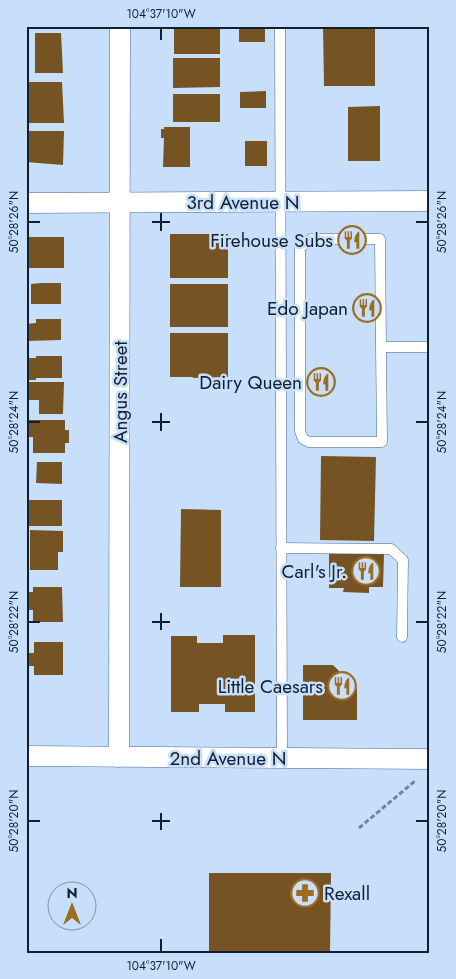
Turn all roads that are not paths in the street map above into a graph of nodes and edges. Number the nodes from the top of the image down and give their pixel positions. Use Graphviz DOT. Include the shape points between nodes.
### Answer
graph roads {
  1 [pos="120,26"];
  2 [pos="280,26"];
  3 [pos="430,201"];
  4 [pos="280,202"];
  5 [pos="26,203"];
  6 [pos="121,203"];
  7 [pos="381,347"];
  8 [pos="430,347"];
  9 [pos="281,548"];
  10 [pos="402,637"];
  11 [pos="26,756"];
  12 [pos="119,757"];
  13 [pos="282,758"];
  14 [pos="430,759"];
  1 -- 6 [label="street, Angus Street"];
  2 -- 4 [label="lane"];
  3 -- 4 [label="street, 3rd Avenue N"];
  4 -- 6 [label="street, 3rd Avenue N"];
  4 -- 9 [label="lane"];
  5 -- 6 [label="street, 3rd Avenue N"];
  6 -- 12 [label="street, Angus Street"];
  7 -- 7 [label="lane" via="380,239 311,239 300,248 300,430 303,439 309,442 382,442"];
  7 -- 8 [label="lane"];
  9 -- 10 [label="lane" via="390,549 403,560"];
  9 -- 13 [label="lane"];
  11 -- 12 [label="street, 2nd Avenue N"];
  12 -- 13 [label="street, 2nd Avenue N"];
  13 -- 14 [label="street, 2nd Avenue N"];
}
